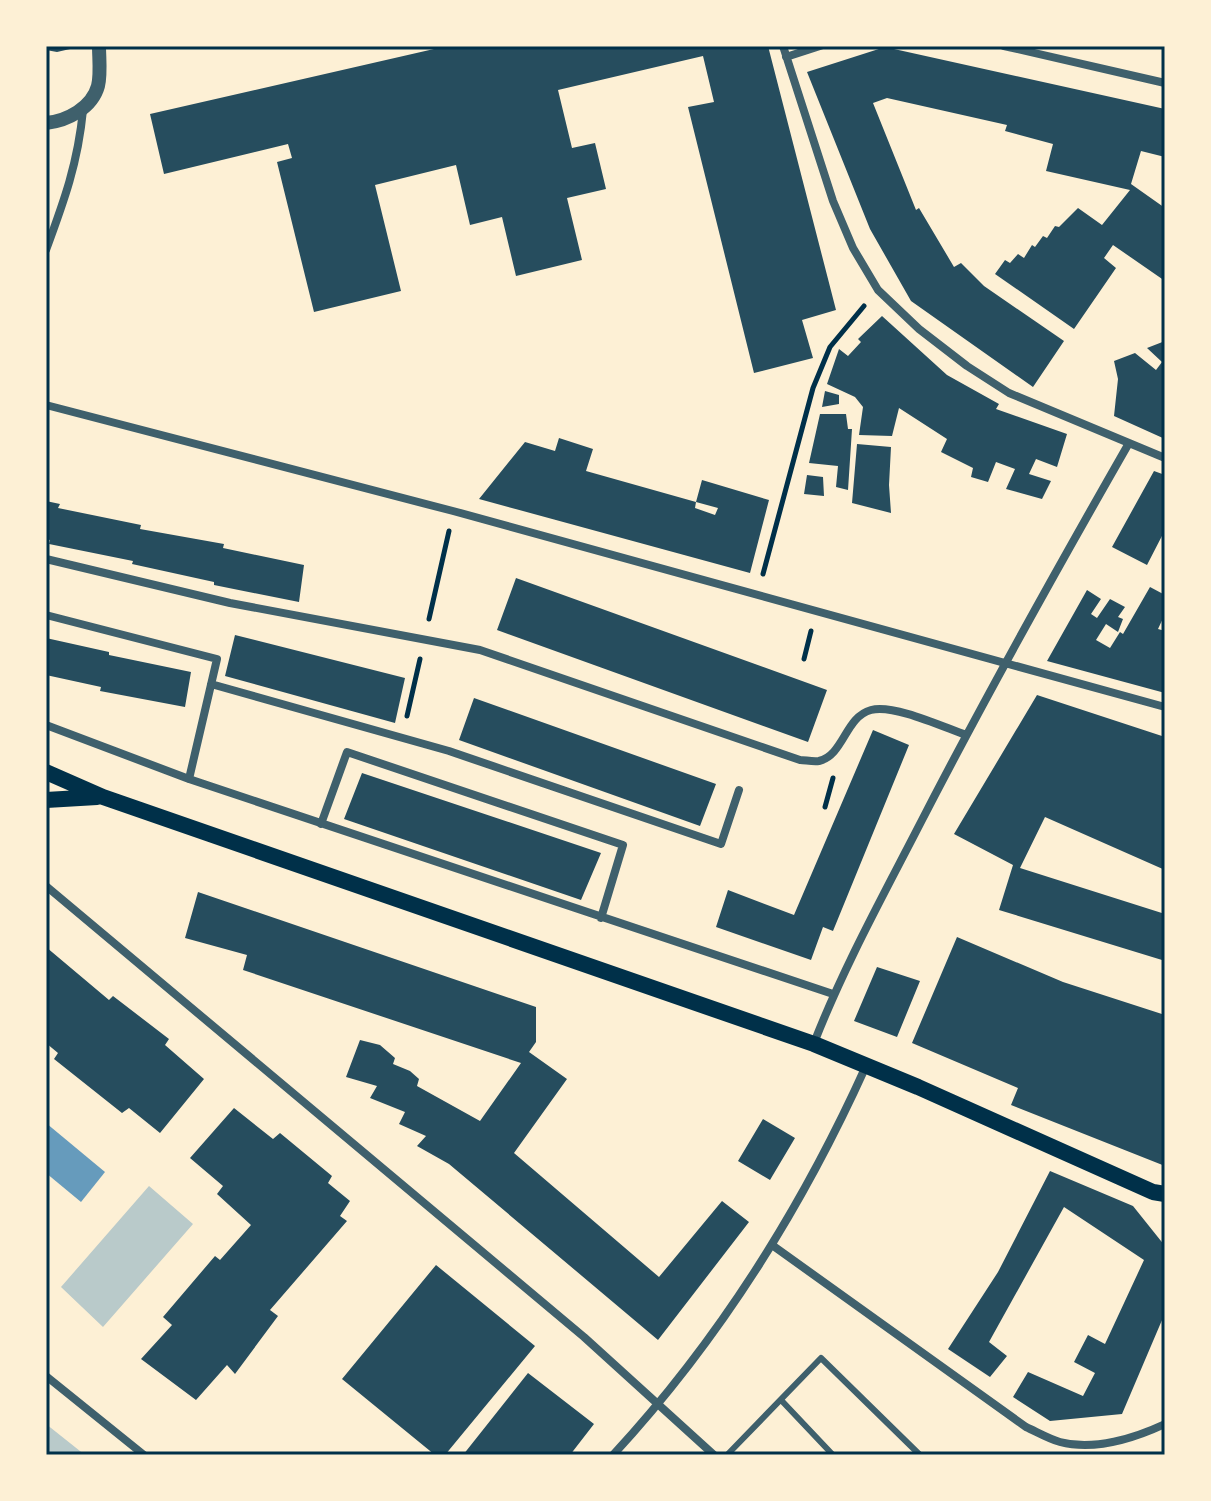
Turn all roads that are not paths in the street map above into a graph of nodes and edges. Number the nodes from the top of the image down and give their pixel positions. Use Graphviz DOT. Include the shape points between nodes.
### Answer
graph roads {
  1 [pos="99,46"];
  2 [pos="783,46"];
  3 [pos="820,46"];
  4 [pos="1004,46"];
  5 [pos="786,57"];
  6 [pos="1165,83"];
  7 [pos="83,110"];
  8 [pos="46,123"];
  9 [pos="46,250"];
  10 [pos="46,405"];
  11 [pos="1129,443"];
  12 [pos="1165,458"];
  13 [pos="46,559"];
  14 [pos="46,615"];
  15 [pos="1005,661"];
  16 [pos="211,684"];
  17 [pos="1165,707"];
  18 [pos="46,725"];
  19 [pos="966,735"];
  20 [pos="46,772"];
  21 [pos="189,779"];
  22 [pos="739,790"];
  23 [pos="103,797"];
  24 [pos="46,800"];
  25 [pos="321,824"];
  26 [pos="46,886"];
  27 [pos="601,918"];
  28 [pos="833,994"];
  29 [pos="814,1044"];
  30 [pos="866,1065"];
  31 [pos="1161,1197"];
  32 [pos="772,1245"];
  33 [pos="46,1376"];
  34 [pos="781,1400"];
  35 [pos="659,1405"];
  36 [pos="1165,1424"];
  37 [pos="144,1455"];
  38 [pos="613,1455"];
  39 [pos="714,1455"];
  40 [pos="727,1455"];
  41 [pos="833,1455"];
  42 [pos="920,1455"];
  1 -- 7 [label="street" via="98,88"];
  2 -- 5 [label="street"];
  3 -- 5 [label="street"];
  4 -- 6 [label="street"];
  5 -- 11 [label="street" via="833,201 878,290 919,329 1009,393"];
  7 -- 8 [label="street"];
  7 -- 9 [label="street" via="74,174"];
  10 -- 15 [label="street"];
  11 -- 12 [label="street"];
  11 -- 15 [label="street"];
  13 -- 19 [label="street" via="230,603 480,650 800,760 820,761 834,750 853,720 871,710 892,710"];
  14 -- 16 [label="street" via="217,659"];
  15 -- 17 [label="street"];
  15 -- 19 [label="street"];
  16 -- 21 [label="street"];
  16 -- 22 [label="street" via="402,737 721,844"];
  18 -- 21 [label="street"];
  19 -- 28 [label="street"];
  20 -- 23 [label="main road"];
  21 -- 25 [label="street"];
  23 -- 24 [label="main road"];
  23 -- 29 [label="main road"];
  25 -- 27 [label="street"];
  25 -- 27 [label="street" via="347,752 361,756 623,845"];
  26 -- 35 [label="street"];
  27 -- 28 [label="street"];
  28 -- 29 [label="street"];
  29 -- 30 [label="main road"];
  30 -- 31 [label="main road"];
  30 -- 32 [label="street" via="834,1136"];
  32 -- 35 [label="street"];
  32 -- 36 [label="street" via="1026,1427 1062,1443 1101,1444 1144,1435"];
  33 -- 37 [label="street"];
  34 -- 40 [label="lane"];
  34 -- 41 [label="lane"];
  34 -- 42 [label="lane" via="821,1358"];
  35 -- 38 [label="street"];
  35 -- 39 [label="street"];
}
